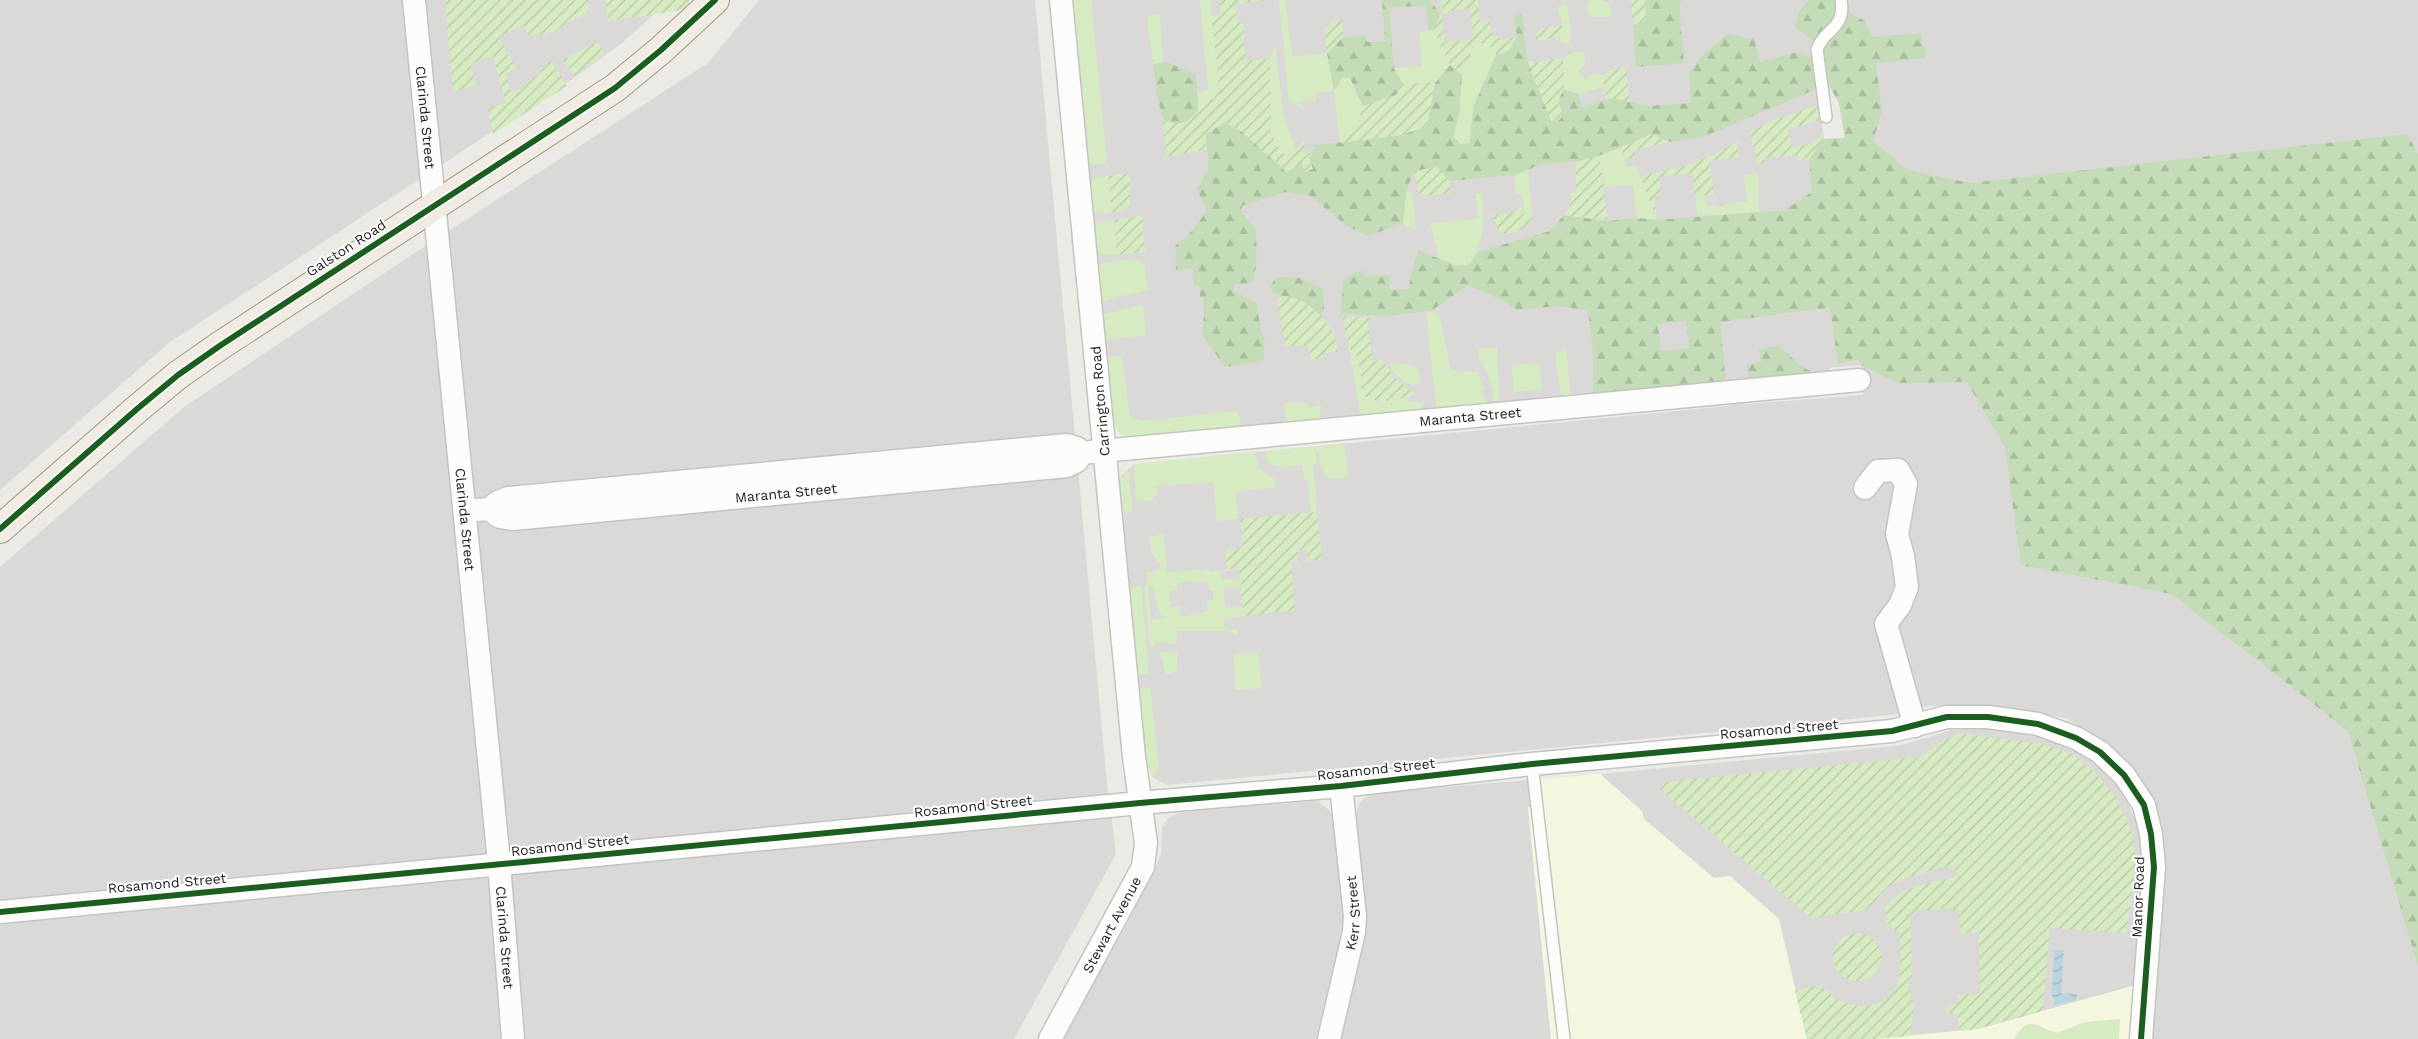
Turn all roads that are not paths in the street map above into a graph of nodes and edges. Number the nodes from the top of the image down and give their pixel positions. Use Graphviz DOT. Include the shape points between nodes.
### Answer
graph roads {
  1 [pos="414,0"];
  2 [pos="715,0"];
  3 [pos="1061,0"];
  4 [pos="1841,0"];
  5 [pos="1826,117"];
  6 [pos="433,206"];
  7 [pos="1858,380"];
  8 [pos="1104,450"];
  9 [pos="1864,488"];
  10 [pos="465,511"];
  11 [pos="0,529"];
  12 [pos="1947,717"];
  13 [pos="1915,726"];
  14 [pos="1532,764"];
  15 [pos="1341,786"];
  16 [pos="1140,803"];
  17 [pos="499,865"];
  18 [pos="0,912"];
  19 [pos="513,1039"];
  20 [pos="1050,1039"];
  21 [pos="1329,1039"];
  22 [pos="1564,1039"];
  23 [pos="2141,1039"];
  1 -- 6 [label="street, Clarinda Street"];
  2 -- 6 [label="main road, Galston Road" via="615,88"];
  3 -- 8 [label="street, Carrington Road"];
  4 -- 5 [label="lane" via="1843,11 1839,22 1817,49"];
  6 -- 10 [label="street, Clarinda Street"];
  6 -- 11 [label="main road, Galston Road" via="178,376"];
  7 -- 8 [label="street, Maranta Street"];
  8 -- 10 [label="street, Maranta Street" via="1081,453 1077,461 1067,466 523,518 500,517 489,509"];
  8 -- 16 [label="street, Carrington Road"];
  9 -- 13 [label="street" via="1878,471 1889,469 1898,470 1906,484 1897,534 1907,586 1900,605 1886,624"];
  10 -- 17 [label="street, Clarinda Street"];
  12 -- 13 [label="street, Rosamond Street"];
  12 -- 23 [label="street, Manor Road" via="1988,717 2038,724 2076,738 2100,752 2124,775 2144,805 2154,867"];
  13 -- 14 [label="street, Rosamond Street" via="1892,731"];
  14 -- 15 [label="street, Rosamond Street"];
  14 -- 22 [label="lane"];
  15 -- 16 [label="street, Rosamond Street"];
  15 -- 21 [label="street, Kerr Street" via="1355,916"];
  16 -- 17 [label="street, Rosamond Street"];
  16 -- 20 [label="street, Stewart Avenue" via="1146,843 1143,867"];
  17 -- 18 [label="street, Rosamond Street"];
  17 -- 19 [label="street, Clarinda Street"];
}
